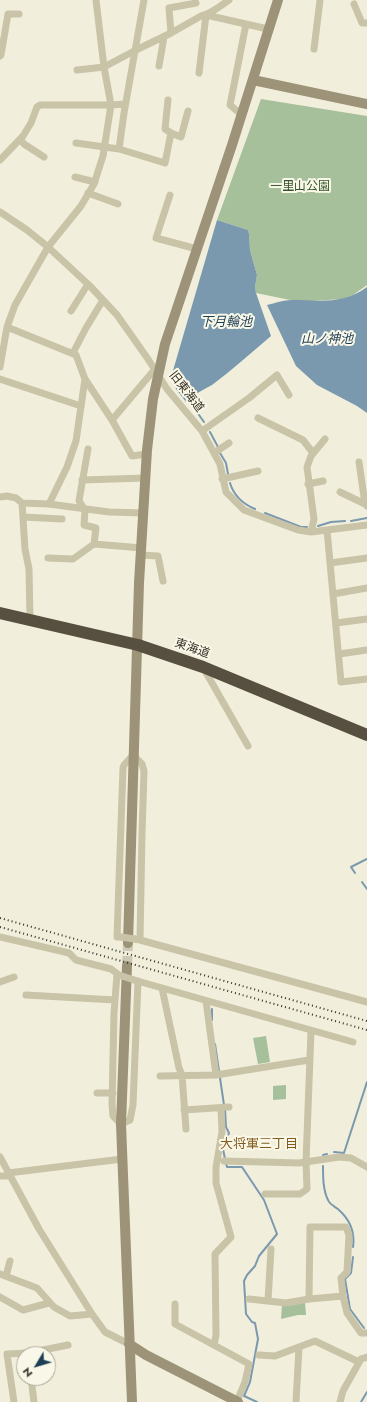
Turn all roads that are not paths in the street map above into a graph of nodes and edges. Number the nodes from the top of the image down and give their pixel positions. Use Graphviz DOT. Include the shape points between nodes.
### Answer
graph roads {
  1 [pos="96,0"];
  2 [pos="144,0"];
  3 [pos="229,0"];
  4 [pos="278,0"];
  5 [pos="320,0"];
  6 [pos="196,3"];
  7 [pos="354,4"];
  8 [pos="19,14"];
  9 [pos="206,15"];
  10 [pos="367,23"];
  11 [pos="246,24"];
  12 [pos="268,29"];
  13 [pos="171,33"];
  14 [pos="164,37"];
  15 [pos="314,49"];
  16 [pos="136,50"];
  17 [pos="0,56"];
  18 [pos="160,66"];
  19 [pos="104,67"];
  20 [pos="77,70"];
  21 [pos="199,73"];
  22 [pos="253,80"];
  23 [pos="168,100"];
  24 [pos="126,104"];
  25 [pos="367,104"];
  26 [pos="111,105"];
  27 [pos="188,111"];
  28 [pos="242,115"];
  29 [pos="171,133"];
  30 [pos="22,141"];
  31 [pos="76,143"];
  32 [pos="105,147"];
  33 [pos="120,150"];
  34 [pos="44,157"];
  35 [pos="2,160"];
  36 [pos="75,177"];
  37 [pos="95,182"];
  38 [pos="88,193"];
  39 [pos="170,195"];
  40 [pos="118,204"];
  41 [pos="0,212"];
  42 [pos="48,247"];
  43 [pos="197,249"];
  44 [pos="88,284"];
  45 [pos="103,300"];
  46 [pos="71,310"];
  47 [pos="7,327"];
  48 [pos="73,353"];
  49 [pos="1,358"];
  50 [pos="0,367"];
  51 [pos="156,372"];
  52 [pos="0,379"];
  53 [pos="85,379"];
  54 [pos="289,395"];
  55 [pos="81,406"];
  56 [pos="258,418"];
  57 [pos="112,420"];
  58 [pos="202,431"];
  59 [pos="325,439"];
  60 [pos="229,443"];
  61 [pos="88,449"];
  62 [pos="214,453"];
  63 [pos="313,453"];
  64 [pos="147,454"];
  65 [pos="359,462"];
  66 [pos="258,471"];
  67 [pos="146,478"];
  68 [pos="222,479"];
  69 [pos="82,480"];
  70 [pos="323,481"];
  71 [pos="308,484"];
  72 [pos="340,492"];
  73 [pos="0,497"];
  74 [pos="22,503"];
  75 [pos="49,504"];
  76 [pos="366,505"];
  77 [pos="85,509"];
  78 [pos="144,513"];
  79 [pos="23,517"];
  80 [pos="62,519"];
  81 [pos="367,524"];
  82 [pos="327,530"];
  83 [pos="311,532"];
  84 [pos="94,544"];
  85 [pos="141,551"];
  86 [pos="48,558"];
  87 [pos="367,558"];
  88 [pos="330,563"];
  89 [pos="163,581"];
  90 [pos="367,588"];
  91 [pos="333,594"];
  92 [pos="0,613"];
  93 [pos="30,619"];
  94 [pos="367,619"];
  95 [pos="336,623"];
  96 [pos="138,646"];
  97 [pos="367,650"];
  98 [pos="338,654"];
  99 [pos="203,667"];
  100 [pos="367,679"];
  101 [pos="367,735"];
  102 [pos="248,746"];
  103 [pos="0,937"];
  104 [pos="131,940"];
  105 [pos="127,966"];
  106 [pos="118,975"];
  107 [pos="14,977"];
  108 [pos="136,980"];
  109 [pos="0,982"];
  110 [pos="162,988"];
  111 [pos="26,995"];
  112 [pos="115,1000"];
  113 [pos="206,1001"];
  114 [pos="367,1002"];
  115 [pos="311,1031"];
  116 [pos="353,1042"];
  117 [pos="309,1060"];
  118 [pos="182,1075"];
  119 [pos="217,1075"];
  120 [pos="160,1076"];
  121 [pos="97,1093"];
  122 [pos="113,1093"];
  123 [pos="184,1110"];
  124 [pos="121,1124"];
  125 [pos="186,1129"];
  126 [pos="0,1157"];
  127 [pos="122,1159"];
  128 [pos="227,1161"];
  129 [pos="306,1162"];
  130 [pos="367,1167"];
  131 [pos="9,1174"];
  132 [pos="0,1176"];
  133 [pos="265,1194"];
  134 [pos="271,1249"];
  135 [pos="10,1261"];
  136 [pos="3,1275"];
  137 [pos="0,1296"];
  138 [pos="343,1296"];
  139 [pos="309,1298"];
  140 [pos="248,1299"];
  141 [pos="268,1300"];
  142 [pos="50,1303"];
  143 [pos="175,1304"];
  144 [pos="92,1314"];
  145 [pos="367,1333"];
  146 [pos="130,1344"];
  147 [pos="68,1345"];
  148 [pos="214,1345"];
  149 [pos="56,1347"];
  150 [pos="298,1348"];
  151 [pos="4,1354"];
  152 [pos="16,1354"];
  153 [pos="259,1355"];
  154 [pos="367,1357"];
  155 [pos="360,1362"];
  156 [pos="32,1386"];
  157 [pos="14,1402"];
  158 [pos="34,1402"];
  159 [pos="132,1402"];
  160 [pos="238,1402"];
  161 [pos="296,1402"];
  162 [pos="340,1402"];
  1 -- 19 [label="street"];
  2 -- 16 [label="street"];
  3 -- 9 [label="street"];
  4 -- 12 [label="street"];
  5 -- 15 [label="street"];
  6 -- 13 [label="street" via="169,8"];
  7 -- 10 [label="street" via="362,23"];
  8 -- 17 [label="street" via="8,14"];
  9 -- 11 [label="street"];
  9 -- 13 [label="street"];
  9 -- 21 [label="street"];
  11 -- 12 [label="street"];
  11 -- 28 [label="street" via="230,105"];
  12 -- 22 [label="street"];
  13 -- 14 [label="street"];
  14 -- 16 [label="street"];
  14 -- 18 [label="street"];
  16 -- 19 [label="street"];
  16 -- 24 [label="street"];
  19 -- 20 [label="street"];
  19 -- 26 [label="street"];
  22 -- 25 [label="street"];
  22 -- 28 [label="street"];
  23 -- 29 [label="street" via="165,129"];
  24 -- 26 [label="street"];
  24 -- 33 [label="street"];
  26 -- 30 [label="street" via="40,105"];
  26 -- 32 [label="street"];
  27 -- 29 [label="street" via="181,137"];
  28 -- 43 [label="street"];
  29 -- 33 [label="street" via="165,163"];
  30 -- 34 [label="street"];
  30 -- 35 [label="street"];
  31 -- 32 [label="street"];
  32 -- 33 [label="street"];
  32 -- 37 [label="street"];
  36 -- 37 [label="street"];
  37 -- 38 [label="street"];
  38 -- 40 [label="street"];
  38 -- 42 [label="street" via="81,206"];
  39 -- 43 [label="street" via="156,238"];
  41 -- 42 [label="street, 旧東海道"];
  42 -- 44 [label="street, 旧東海道"];
  42 -- 47 [label="street" via="15,305"];
  43 -- 51 [label="street"];
  44 -- 45 [label="street, 旧東海道"];
  44 -- 46 [label="street"];
  45 -- 48 [label="street"];
  45 -- 51 [label="street, 旧東海道" via="128,329"];
  47 -- 48 [label="street"];
  47 -- 49 [label="street"];
  48 -- 53 [label="street" via="76,354"];
  49 -- 50 [label="street"];
  51 -- 57 [label="street"];
  51 -- 58 [label="street, 旧東海道"];
  51 -- 64 [label="street"];
  52 -- 55 [label="street"];
  53 -- 55 [label="street"];
  53 -- 57 [label="street"];
  54 -- 58 [label="street" via="277,375"];
  55 -- 75 [label="street" via="76,441"];
  56 -- 63 [label="street" via="303,440"];
  57 -- 64 [label="street" via="132,456"];
  58 -- 62 [label="street, 旧東海道"];
  59 -- 63 [label="street"];
  60 -- 62 [label="street"];
  61 -- 69 [label="street"];
  62 -- 68 [label="street, 旧東海道" via="220,464"];
  63 -- 71 [label="street" via="307,467"];
  64 -- 67 [label="street"];
  65 -- 76 [label="street"];
  66 -- 68 [label="street"];
  67 -- 69 [label="street"];
  67 -- 78 [label="street"];
  68 -- 83 [label="street, 旧東海道" via="226,492 244,510 298,530"];
  69 -- 77 [label="street" via="79,501"];
  70 -- 71 [label="street"];
  71 -- 83 [label="street" via="314,519"];
  72 -- 76 [label="street"];
  73 -- 74 [label="street" via="16,498"];
  74 -- 75 [label="street"];
  74 -- 79 [label="street"];
  75 -- 77 [label="street"];
  77 -- 78 [label="street"];
  77 -- 84 [label="street" via="84,525 96,528"];
  78 -- 85 [label="street"];
  79 -- 80 [label="street"];
  79 -- 93 [label="street" via="23,559 29,569"];
  81 -- 82 [label="street, 旧東海道"];
  82 -- 83 [label="street, 旧東海道"];
  82 -- 88 [label="street"];
  84 -- 85 [label="street"];
  84 -- 86 [label="street" via="74,559"];
  85 -- 89 [label="street" via="158,556"];
  85 -- 96 [label="street"];
  87 -- 88 [label="street"];
  88 -- 91 [label="street"];
  90 -- 91 [label="street"];
  91 -- 95 [label="street"];
  92 -- 93 [label="highway, 東海道"];
  93 -- 96 [label="highway, 東海道"];
  94 -- 95 [label="street"];
  95 -- 98 [label="street"];
  96 -- 99 [label="highway, 東海道"];
  96 -- 104 [label="street" via="133,755"];
  97 -- 98 [label="street"];
  98 -- 100 [label="street" via="341,682"];
  99 -- 101 [label="highway, 東海道"];
  99 -- 102 [label="street"];
  103 -- 106 [label="street" via="69,953 76,960 111,969"];
  104 -- 114 [label="street"];
  105 -- 124 [label="street"];
  106 -- 108 [label="street, bridge"];
  106 -- 112 [label="street"];
  107 -- 109 [label="street"];
  108 -- 110 [label="street"];
  108 -- 124 [label="street" via="133,1105 130,1120"];
  110 -- 113 [label="street"];
  110 -- 118 [label="street"];
  111 -- 112 [label="street"];
  112 -- 122 [label="street"];
  113 -- 115 [label="street"];
  113 -- 119 [label="street"];
  115 -- 116 [label="street"];
  115 -- 117 [label="street"];
  117 -- 119 [label="street"];
  117 -- 129 [label="street"];
  118 -- 119 [label="street"];
  118 -- 120 [label="street"];
  118 -- 123 [label="street"];
  121 -- 122 [label="street"];
  122 -- 124 [label="street" via="113,1116"];
  123 -- 125 [label="street"];
  123 -- 148 [label="street" via="224,1107 216,1183 231,1237 215,1254"];
  124 -- 127 [label="street"];
  126 -- 131 [label="street"];
  127 -- 131 [label="street"];
  127 -- 146 [label="street"];
  128 -- 129 [label="street"];
  129 -- 130 [label="street" via="339,1157 357,1160"];
  129 -- 133 [label="street" via="307,1189 300,1194"];
  131 -- 132 [label="street"];
  131 -- 144 [label="street" via="39,1229"];
  134 -- 141 [label="street"];
  135 -- 136 [label="street"];
  136 -- 142 [label="street" via="37,1288"];
  137 -- 142 [label="street" via="23,1310"];
  138 -- 139 [label="street"];
  138 -- 139 [label="street" via="341,1278 347,1272 349,1235 346,1227 310,1227"];
  138 -- 145 [label="street" via="347,1313 362,1333"];
  139 -- 141 [label="street" via="286,1303"];
  140 -- 141 [label="street"];
  142 -- 144 [label="street" via="70,1316"];
  143 -- 148 [label="street" via="175,1324"];
  144 -- 146 [label="street" via="105,1332"];
  146 -- 159 [label="street"];
  146 -- 160 [label="street" via="146,1355"];
  147 -- 149 [label="street"];
  148 -- 160 [label="street" via="249,1364"];
  150 -- 153 [label="street" via="275,1356"];
  150 -- 155 [label="street" via="315,1341"];
  150 -- 161 [label="street"];
  151 -- 152 [label="street"];
  151 -- 157 [label="street"];
  154 -- 155 [label="street"];
  155 -- 162 [label="street" via="343,1390"];
  156 -- 158 [label="street"];
}
